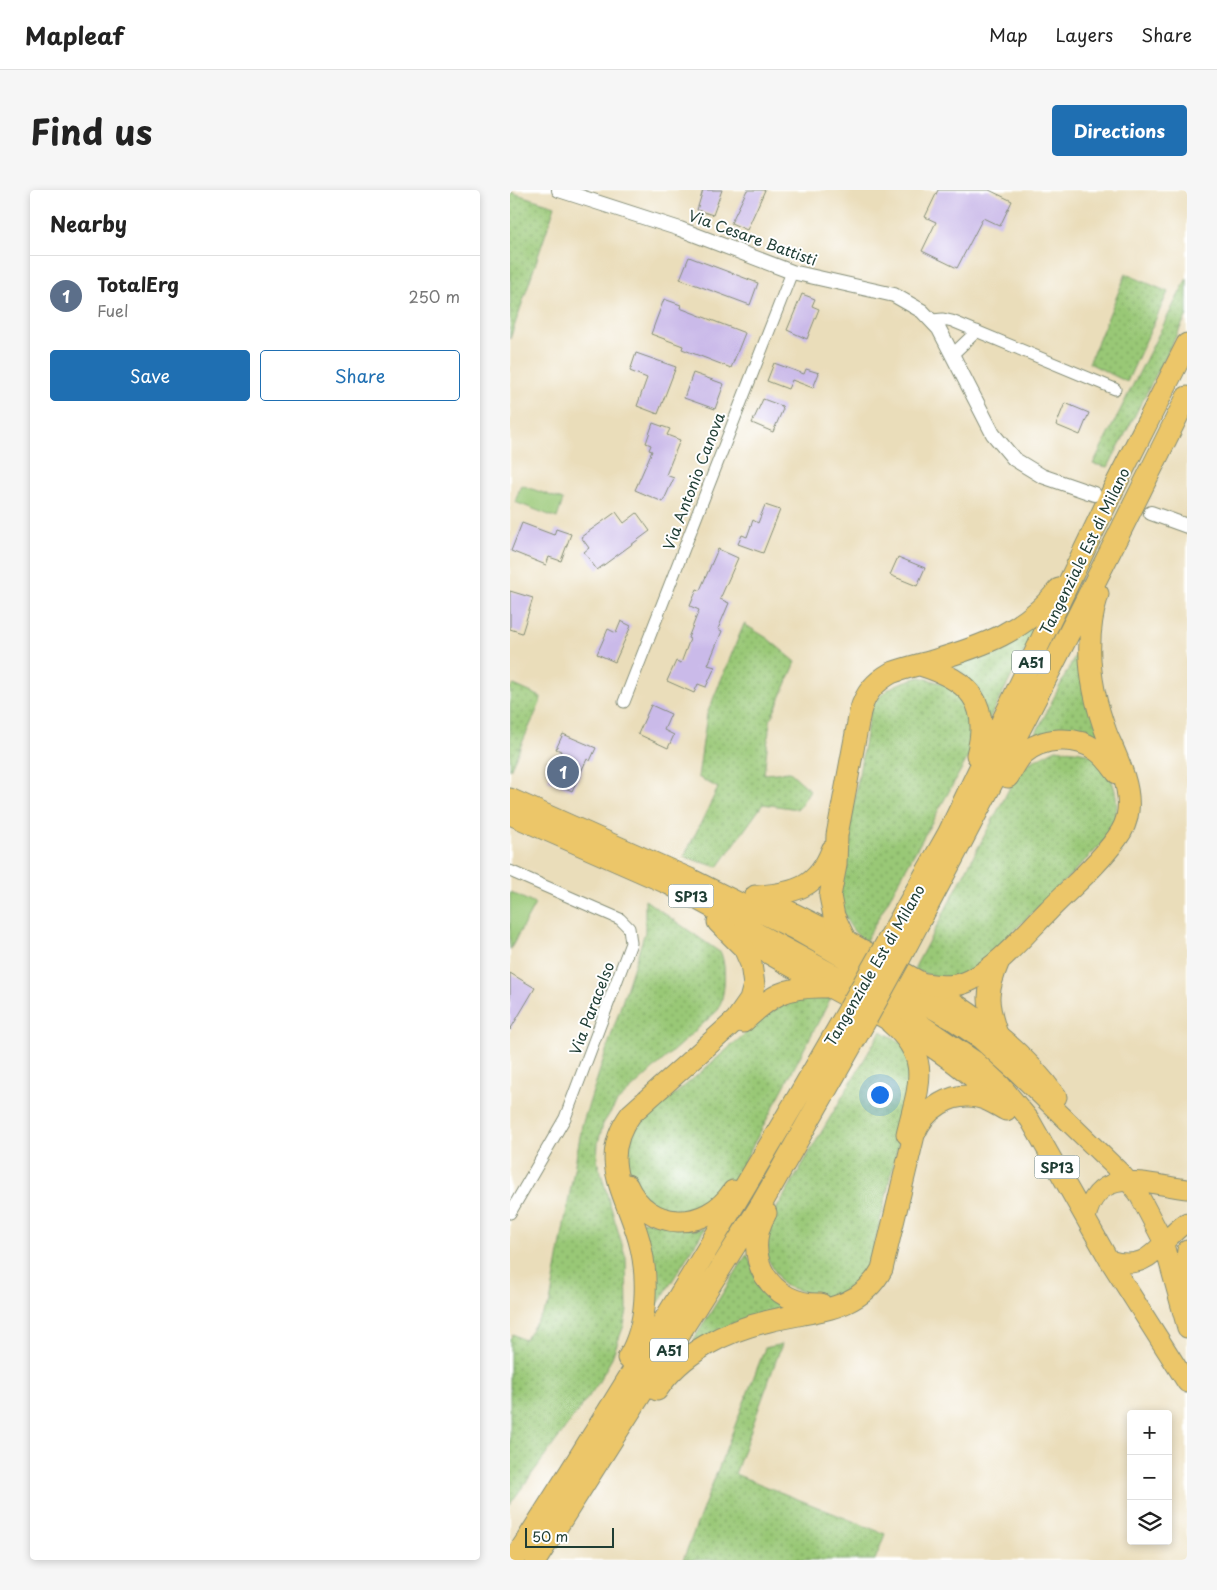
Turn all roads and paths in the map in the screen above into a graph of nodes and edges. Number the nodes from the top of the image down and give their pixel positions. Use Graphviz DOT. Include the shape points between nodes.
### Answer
graph roads {
  1 [pos="559,190"];
  2 [pos="792,272"];
  3 [pos="932,320"];
  4 [pos="977,331"];
  5 [pos="1187,344"];
  6 [pos="952,355"];
  7 [pos="1115,390"];
  8 [pos="1187,397"];
  9 [pos="1104,492"];
  10 [pos="1151,513"];
  11 [pos="1187,526"];
  12 [pos="1116,542"];
  13 [pos="920,665"];
  14 [pos="624,702"];
  15 [pos="1126,786"];
  16 [pos="510,798"];
  17 [pos="510,815"];
  18 [pos="970,827"];
  19 [pos="948,834"];
  20 [pos="837,835"];
  21 [pos="592,851"];
  22 [pos="631,851"];
  23 [pos="510,871"];
  24 [pos="759,896"];
  25 [pos="718,922"];
  26 [pos="846,940"];
  27 [pos="891,953"];
  28 [pos="1000,958"];
  29 [pos="926,984"];
  30 [pos="825,987"];
  31 [pos="858,1014"];
  32 [pos="891,1023"];
  33 [pos="997,1034"];
  34 [pos="1006,1110"];
  35 [pos="1071,1124"];
  36 [pos="799,1138"];
  37 [pos="759,1166"];
  38 [pos="1130,1182"];
  39 [pos="1187,1189"];
  40 [pos="510,1213"];
  41 [pos="1086,1218"];
  42 [pos="1187,1222"];
  43 [pos="1163,1241"];
  44 [pos="1187,1250"];
  45 [pos="1109,1260"];
  46 [pos="1187,1314"];
  47 [pos="1187,1328"];
  48 [pos="1187,1383"];
  49 [pos="1187,1391"];
  50 [pos="580,1452"];
  51 [pos="599,1461"];
  52 [pos="514,1560"];
  53 [pos="536,1560"];
  1 -- 2 [label="street, Via Cesare Battisti" via="672,226"];
  2 -- 3 [label="street, Via Cesare Battisti" via="894,295"];
  2 -- 14 [label="street, Via Antonio Canova"];
  3 -- 4 [label="street, Via Cesare Battisti" via="943,319"];
  3 -- 6 [label="street, Via Cesare Battisti"];
  4 -- 6 [label="street"];
  4 -- 7 [label="street, Via Cesare Battisti"];
  5 -- 9 [label="highway, Tangenziale Est di Milano / A51"];
  6 -- 9 [label="street, Via Cesare Battisti" via="993,434 1014,459 1042,476"];
  8 -- 12 [label="highway, Tangenziale Est di Milano / A51"];
  9 -- 13 [label="highway" via="1064,582 1049,601 1010,632 990,643"];
  9 -- 19 [label="highway, Tangenziale Est di Milano / A51"];
  10 -- 11 [label="street"];
  12 -- 15 [label="highway" via="1093,611 1090,666 1098,707"];
  12 -- 18 [label="highway, Tangenziale Est di Milano / A51"];
  13 -- 19 [label="highway" via="948,674 963,684 976,702 982,722 983,735 976,761"];
  13 -- 20 [label="highway" via="886,676 866,695"];
  15 -- 18 [label="highway" via="1096,749 1068,740 1048,742 1030,748 1022,755 987,814"];
  15 -- 28 [label="highway" via="1128,810 1124,828 1118,837 1106,853"];
  16 -- 22 [label="main road, SP13"];
  17 -- 21 [label="main road, SP13"];
  18 -- 27 [label="highway, Tangenziale Est di Milano / A51"];
  19 -- 27 [label="highway, Tangenziale Est di Milano / A51"];
  20 -- 24 [label="highway" via="824,868 808,884 790,892"];
  20 -- 26 [label="highway" via="830,901"];
  21 -- 25 [label="main road"];
  21 -- 41 [label="main road, SP13" via="669,885 840,976 961,1050 996,1079 1026,1114"];
  22 -- 24 [label="main road"];
  22 -- 35 [label="main road, SP13" via="795,930 952,1020 1002,1057"];
  23 -- 40 [label="street, Via Paracelso" via="620,919 629,928 631,943 565,1118"];
  24 -- 26 [label="main road"];
  25 -- 30 [label="main road"];
  25 -- 50 [label="highway" via="746,952 753,974 752,993 747,1007 736,1020 637,1108 621,1130 614,1167 641,1250 642,1316 636,1345 607,1394"];
  26 -- 29 [label="main road"];
  27 -- 31 [label="highway, Tangenziale Est di Milano / A51, bridge"];
  28 -- 29 [label="highway" via="964,983 945,987"];
  28 -- 33 [label="highway" via="987,1000"];
  29 -- 33 [label="main road"];
  30 -- 32 [label="main road"];
  30 -- 37 [label="highway" via="795,988 773,997 758,1008 636,1119 625,1140 622,1158 628,1187 639,1204 659,1216 681,1221 702,1218 716,1210 728,1199 741,1178"];
  31 -- 36 [label="highway, Tangenziale Est di Milano / A51"];
  31 -- 37 [label="highway, Tangenziale Est di Milano / A51"];
  32 -- 34 [label="main road" via="961,1068"];
  32 -- 36 [label="highway" via="910,1042 920,1074 880,1251 871,1274 860,1287 843,1298 822,1304 797,1302 782,1294 763,1272 757,1253 761,1224 796,1163"];
  33 -- 35 [label="main road" via="1046,1082"];
  34 -- 49 [label="main road" via="1029,1141 1095,1260"];
  34 -- 51 [label="highway" via="980,1098 962,1096 946,1100 929,1112 919,1123 914,1136 885,1258 868,1290 845,1305 753,1325 707,1344 669,1375 625,1437"];
  35 -- 38 [label="main road, SP13"];
  36 -- 51 [label="highway, Tangenziale Est di Milano / A51" via="762,1203"];
  37 -- 50 [label="highway, Tangenziale Est di Milano / A51"];
  38 -- 39 [label="main road"];
  38 -- 41 [label="main road" via="1110,1184 1097,1191"];
  38 -- 43 [label="main road, SP13"];
  41 -- 45 [label="main road, SP13"];
  42 -- 43 [label="main road"];
  43 -- 45 [label="main road" via="1148,1258 1138,1263"];
  43 -- 47 [label="main road, SP13"];
  44 -- 46 [label="main road" via="1184,1271"];
  45 -- 48 [label="main road, SP13"];
  50 -- 52 [label="highway, Tangenziale Est di Milano / A51"];
  51 -- 53 [label="highway, Tangenziale Est di Milano / A51"];
}
